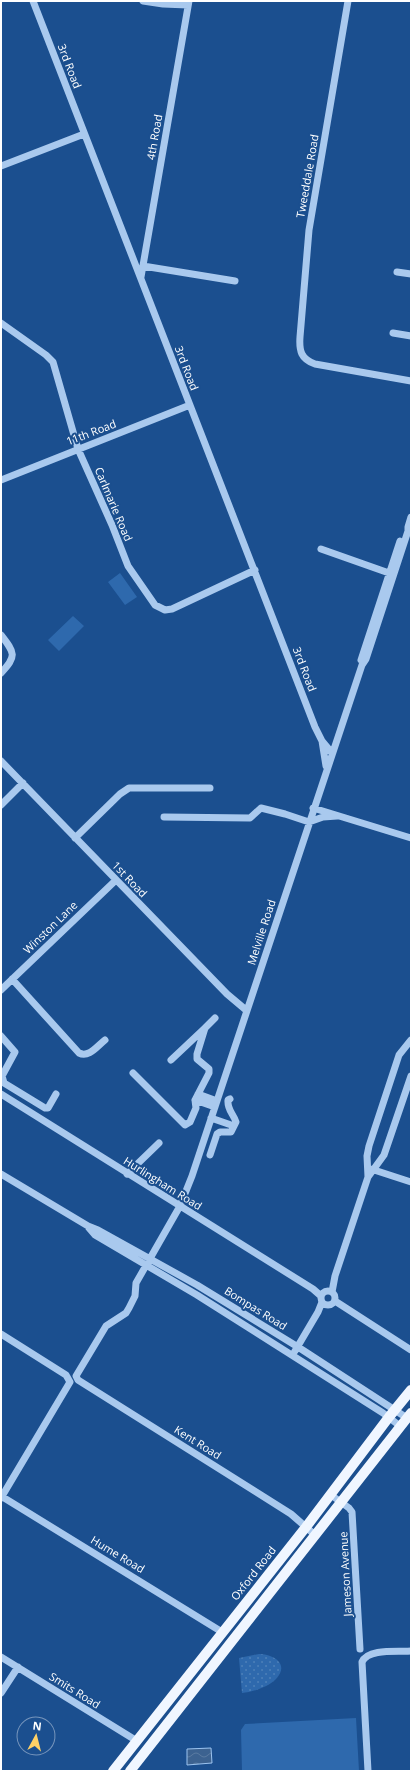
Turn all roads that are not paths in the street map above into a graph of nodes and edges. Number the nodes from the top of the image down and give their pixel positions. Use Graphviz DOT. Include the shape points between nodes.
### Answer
graph roads {
  1 [pos="33,1"];
  2 [pos="143,1"];
  3 [pos="348,1"];
  4 [pos="188,3"];
  5 [pos="84,134"];
  6 [pos="1,166"];
  7 [pos="143,266"];
  8 [pos="397,272"];
  9 [pos="411,274"];
  10 [pos="141,277"];
  11 [pos="235,281"];
  12 [pos="1,323"];
  13 [pos="393,333"];
  14 [pos="411,336"];
  15 [pos="411,381"];
  16 [pos="190,405"];
  17 [pos="78,449"];
  18 [pos="1,480"];
  19 [pos="411,517"];
  20 [pos="408,527"];
  21 [pos="321,549"];
  22 [pos="255,570"];
  23 [pos="389,573"];
  24 [pos="1,635"];
  25 [pos="362,664"];
  26 [pos="1,673"];
  27 [pos="322,741"];
  28 [pos="332,753"];
  29 [pos="1,760"];
  30 [pos="327,768"];
  31 [pos="23,783"];
  32 [pos="210,788"];
  33 [pos="1,805"];
  34 [pos="314,808"];
  35 [pos="337,816"];
  36 [pos="164,817"];
  37 [pos="309,822"];
  38 [pos="75,838"];
  39 [pos="411,838"];
  40 [pos="116,880"];
  41 [pos="12,979"];
  42 [pos="1,990"];
  43 [pos="246,1010"];
  44 [pos="215,1018"];
  45 [pos="205,1028"];
  46 [pos="1,1036"];
  47 [pos="105,1040"];
  48 [pos="410,1042"];
  49 [pos="171,1060"];
  50 [pos="133,1073"];
  51 [pos="411,1076"];
  52 [pos="1,1094"];
  53 [pos="56,1094"];
  54 [pos="197,1097"];
  55 [pos="230,1099"];
  56 [pos="216,1104"];
  57 [pos="211,1118"];
  58 [pos="234,1126"];
  59 [pos="159,1143"];
  60 [pos="210,1155"];
  61 [pos="370,1168"];
  62 [pos="1,1174"];
  63 [pos="127,1174"];
  64 [pos="411,1182"];
  65 [pos="180,1206"];
  66 [pos="88,1226"];
  67 [pos="150,1258"];
  68 [pos="146,1265"];
  69 [pos="328,1298"];
  70 [pos="1,1334"];
  71 [pos="298,1347"];
  72 [pos="411,1350"];
  73 [pos="292,1356"];
  74 [pos="73,1378"];
  75 [pos="411,1390"];
  76 [pos="392,1413"];
  77 [pos="406,1419"];
  78 [pos="343,1480"];
  79 [pos="352,1488"];
  80 [pos="331,1494"];
  81 [pos="1,1497"];
  82 [pos="342,1502"];
  83 [pos="316,1514"];
  84 [pos="326,1521"];
  85 [pos="306,1527"];
  86 [pos="315,1535"];
  87 [pos="260,1585"];
  88 [pos="270,1592"];
  89 [pos="222,1632"];
  90 [pos="238,1632"];
  91 [pos="227,1646"];
  92 [pos="360,1649"];
  93 [pos="411,1651"];
  94 [pos="1,1657"];
  95 [pos="18,1667"];
  96 [pos="1,1693"];
  97 [pos="137,1741"];
  98 [pos="147,1750"];
  99 [pos="113,1771"];
  100 [pos="130,1771"];
  101 [pos="368,1771"];
  1 -- 5 [label="street, 3rd Road"];
  2 -- 4 [label="street" via="163,4"];
  3 -- 15 [label="street, Tweeddale Road" via="309,230 300,337 302,355 315,364"];
  4 -- 7 [label="street, 4th Road"];
  5 -- 6 [label="street"];
  5 -- 10 [label="street, 3rd Road"];
  7 -- 10 [label="street, 4th Road"];
  7 -- 11 [label="street"];
  8 -- 9 [label="street"];
  10 -- 16 [label="street, 3rd Road"];
  12 -- 17 [label="street, Carlmarie Road" via="53,362"];
  13 -- 14 [label="street"];
  16 -- 17 [label="street, 11th Road"];
  16 -- 22 [label="street, 3rd Road"];
  17 -- 18 [label="street, 11th Road"];
  17 -- 22 [label="street, Carlmarie Road" via="128,566 150,599 160,609 172,609"];
  19 -- 20 [label="street, Melville Road"];
  20 -- 23 [label="street, Melville Road" via="404,530"];
  20 -- 25 [label="street, Melville Road" via="366,659"];
  21 -- 23 [label="street"];
  22 -- 27 [label="street, 3rd Road"];
  23 -- 25 [label="street, Melville Road" via="361,657"];
  24 -- 26 [label="street" via="12,650 13,656"];
  25 -- 28 [label="street, Melville Road"];
  27 -- 28 [label="street, 3rd Road"];
  27 -- 30 [label="street, 3rd Road"];
  28 -- 30 [label="street, Melville Road"];
  29 -- 31 [label="street, 1st Road"];
  30 -- 34 [label="street, Melville Road"];
  31 -- 33 [label="street"];
  31 -- 38 [label="street, 1st Road"];
  32 -- 38 [label="street" via="126,789"];
  34 -- 35 [label="street"];
  34 -- 37 [label="street, Melville Road"];
  35 -- 37 [label="street"];
  35 -- 39 [label="street"];
  36 -- 37 [label="street" via="250,818 261,808"];
  37 -- 43 [label="street, Melville Road"];
  38 -- 40 [label="street, 1st Road"];
  40 -- 41 [label="street, Winston Lane"];
  40 -- 43 [label="street, 1st Road" via="227,994"];
  41 -- 42 [label="street, Winston Lane"];
  41 -- 47 [label="street" via="78,1053 88,1054"];
  43 -- 56 [label="street, Melville Road"];
  44 -- 45 [label="street"];
  45 -- 49 [label="street"];
  45 -- 54 [label="street" via="198,1058 209,1073"];
  46 -- 53 [label="street" via="14,1052 2,1076 4,1083 45,1108 48,1108"];
  48 -- 61 [label="street" via="400,1055 369,1146"];
  50 -- 54 [label="street" via="185,1125 190,1122 196,1108"];
  51 -- 61 [label="street" via="384,1155"];
  52 -- 63 [label="street, Hurlingham Road"];
  54 -- 56 [label="street"];
  55 -- 58 [label="street" via="227,1105 236,1122"];
  56 -- 57 [label="street, Melville Road"];
  57 -- 58 [label="street"];
  57 -- 65 [label="street, Melville Road"];
  58 -- 60 [label="street" via="232,1132 217,1134"];
  59 -- 63 [label="street"];
  61 -- 64 [label="street"];
  61 -- 69 [label="street"];
  62 -- 66 [label="street, Bompas Road"];
  63 -- 65 [label="street, Hurlingham Road"];
  65 -- 67 [label="street, Melville Road"];
  65 -- 69 [label="street, Hurlingham Road"];
  66 -- 67 [label="street, Bompas Road"];
  66 -- 68 [label="street, Bompas Road" via="95,1235"];
  67 -- 68 [label="street, Melville Road"];
  67 -- 71 [label="street, Bompas Road"];
  68 -- 73 [label="street, Bompas Road"];
  68 -- 74 [label="street, Melville Road" via="136,1283 135,1296 126,1313 106,1326"];
  69 -- 71 [label="street"];
  69 -- 72 [label="street, Hurlingham Road"];
  70 -- 74 [label="street, Kent Road"];
  71 -- 73 [label="street"];
  71 -- 76 [label="street, Bompas Road"];
  73 -- 76 [label="street, Bompas Road"];
  74 -- 81 [label="street, Melville Road"];
  74 -- 85 [label="street, Kent Road" via="291,1514"];
  75 -- 76 [label="main road, Oxford Road"];
  76 -- 77 [label="street, Bompas Road"];
  76 -- 78 [label="main road, Oxford Road"];
  77 -- 79 [label="main road"];
  78 -- 79 [label="main road"];
  78 -- 80 [label="main road, Oxford Road"];
  79 -- 82 [label="main road"];
  80 -- 82 [label="street, Jameson Avenue"];
  80 -- 83 [label="main road, Oxford Road"];
  81 -- 89 [label="street, Hume Road"];
  82 -- 84 [label="main road"];
  82 -- 92 [label="street, Jameson Avenue" via="351,1510 353,1516"];
  83 -- 84 [label="main road"];
  83 -- 85 [label="main road, Oxford Road"];
  84 -- 86 [label="main road"];
  85 -- 86 [label="street, Kent Road"];
  85 -- 87 [label="main road, Oxford Road"];
  86 -- 88 [label="main road"];
  87 -- 88 [label="main road"];
  87 -- 89 [label="main road, Oxford Road"];
  88 -- 90 [label="main road"];
  89 -- 90 [label="main road" via="234,1628"];
  89 -- 91 [label="main road" via="220,1643"];
  89 -- 97 [label="main road, Oxford Road"];
  90 -- 91 [label="main road"];
  91 -- 98 [label="main road"];
  93 -- 101 [label="street" via="367,1655 362,1662"];
  94 -- 95 [label="street, Smits Road"];
  95 -- 96 [label="street"];
  95 -- 97 [label="street, Smits Road"];
  97 -- 98 [label="main road"];
  97 -- 99 [label="main road, Oxford Road"];
  98 -- 100 [label="main road"];
}
